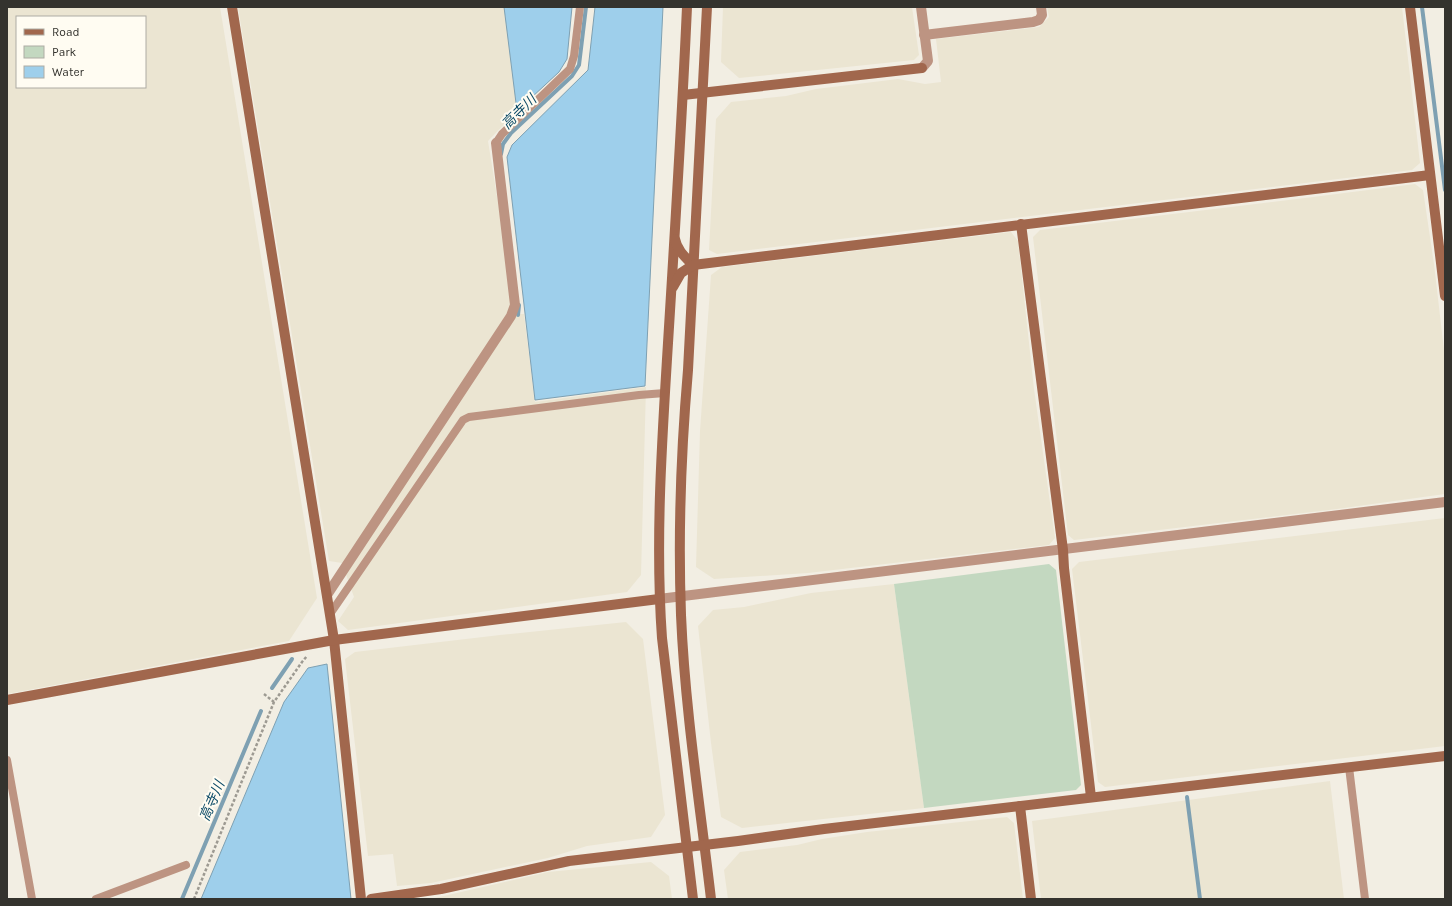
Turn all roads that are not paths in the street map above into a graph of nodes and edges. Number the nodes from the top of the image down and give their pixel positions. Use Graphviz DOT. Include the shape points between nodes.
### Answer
graph roads {
  1 [pos="232,7"];
  2 [pos="580,7"];
  3 [pos="687,7"];
  4 [pos="707,7"];
  5 [pos="921,7"];
  6 [pos="1041,7"];
  7 [pos="1410,7"];
  8 [pos="924,35"];
  9 [pos="702,93"];
  10 [pos="683,95"];
  11 [pos="496,143"];
  12 [pos="1430,175"];
  13 [pos="1021,224"];
  14 [pos="674,234"];
  15 [pos="692,265"];
  16 [pos="671,290"];
  17 [pos="1445,296"];
  18 [pos="665,394"];
  19 [pos="1445,502"];
  20 [pos="1063,550"];
  21 [pos="327,595"];
  22 [pos="681,596"];
  23 [pos="659,599"];
  24 [pos="330,614"];
  25 [pos="334,640"];
  26 [pos="7,700"];
  27 [pos="1445,756"];
  28 [pos="7,760"];
  29 [pos="1349,767"];
  30 [pos="1091,797"];
  31 [pos="1020,806"];
  32 [pos="704,845"];
  33 [pos="687,847"];
  34 [pos="186,865"];
  35 [pos="32,899"];
  36 [pos="96,899"];
  37 [pos="361,899"];
  38 [pos="371,899"];
  39 [pos="692,899"];
  40 [pos="711,899"];
  41 [pos="1031,899"];
  42 [pos="1365,899"];
  1 -- 21 [label="street"];
  2 -- 11 [label="lane" via="570,69 502,134"];
  3 -- 10 [label="street"];
  4 -- 9 [label="street"];
  5 -- 8 [label="street"];
  6 -- 8 [label="street" via="1042,15 1039,20 1033,22"];
  7 -- 12 [label="street"];
  8 -- 9 [label="street" via="928,61 922,68"];
  9 -- 10 [label="street"];
  9 -- 15 [label="street"];
  10 -- 14 [label="street"];
  11 -- 21 [label="street" via="515,305 511,316"];
  12 -- 13 [label="street"];
  12 -- 17 [label="street"];
  13 -- 15 [label="street"];
  13 -- 20 [label="street"];
  14 -- 15 [label="street" via="676,245"];
  14 -- 16 [label="street"];
  15 -- 16 [label="street" via="681,273"];
  15 -- 22 [label="street" via="683,431"];
  16 -- 18 [label="street"];
  18 -- 23 [label="street"];
  18 -- 24 [label="lane" via="469,416 463,420"];
  19 -- 20 [label="street"];
  20 -- 22 [label="street"];
  20 -- 30 [label="street"];
  21 -- 24 [label="street"];
  22 -- 23 [label="street"];
  22 -- 32 [label="street" via="686,689"];
  23 -- 25 [label="street"];
  23 -- 33 [label="street"];
  24 -- 25 [label="street"];
  25 -- 26 [label="street"];
  25 -- 37 [label="street"];
  27 -- 29 [label="street"];
  28 -- 35 [label="lane"];
  29 -- 30 [label="street"];
  29 -- 42 [label="lane"];
  30 -- 31 [label="street"];
  31 -- 32 [label="street"];
  31 -- 41 [label="street"];
  32 -- 33 [label="street"];
  32 -- 40 [label="street"];
  33 -- 38 [label="street" via="569,861 441,889"];
  33 -- 39 [label="street"];
  34 -- 36 [label="lane"];
}
